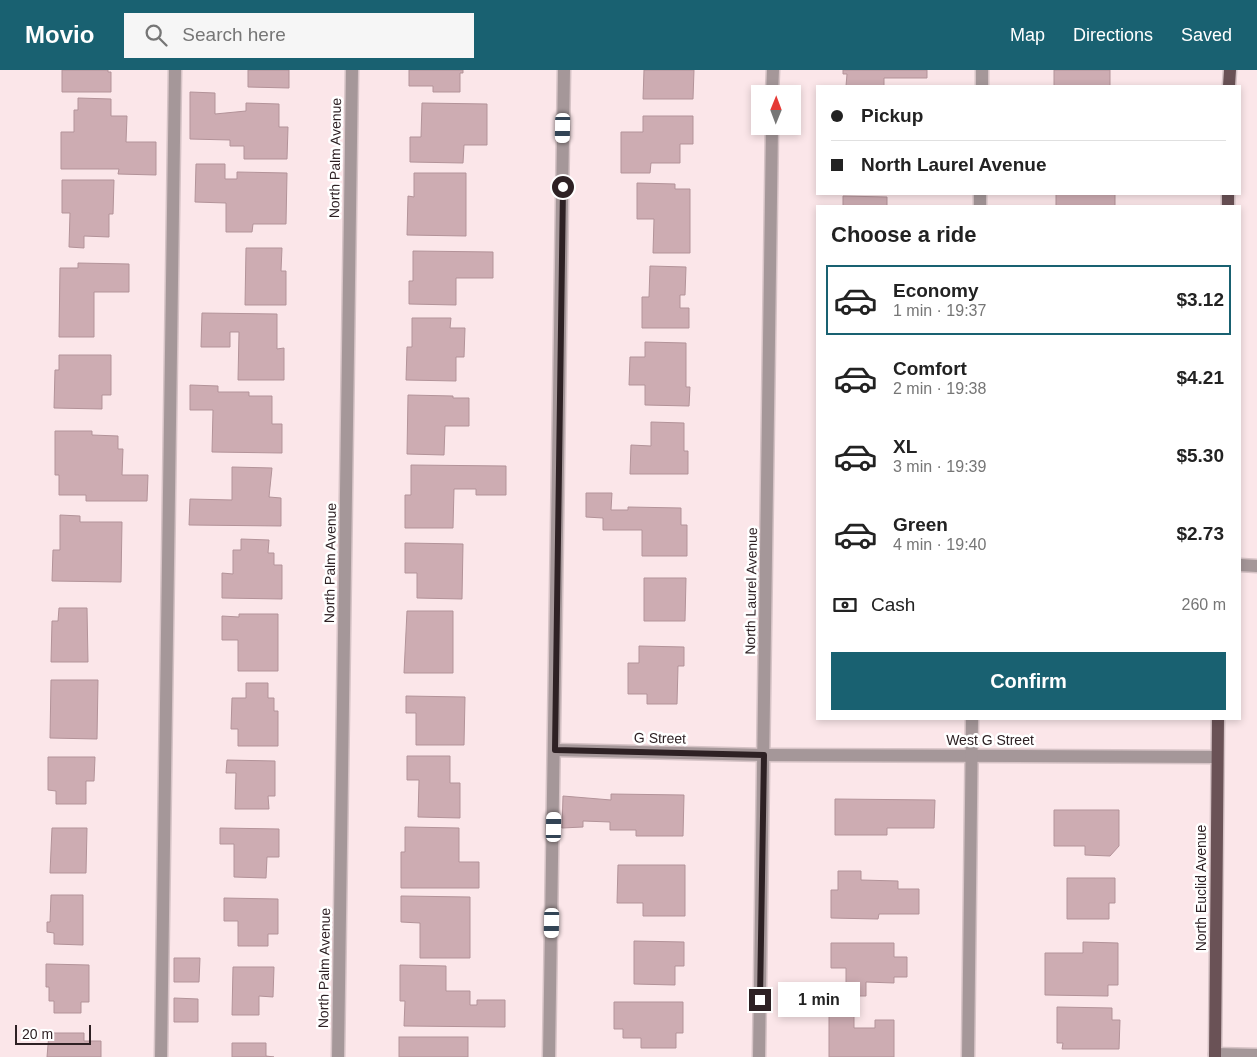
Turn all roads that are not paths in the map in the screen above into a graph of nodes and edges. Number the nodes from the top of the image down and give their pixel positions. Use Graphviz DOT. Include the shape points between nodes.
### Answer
graph roads {
  1 [pos="175,70"];
  2 [pos="352,70"];
  3 [pos="564,70"];
  4 [pos="773,70"];
  5 [pos="982,70"];
  6 [pos="1230,70"];
  7 [pos="772,85"];
  8 [pos="982,85"];
  9 [pos="1229,85"];
  10 [pos="772,135"];
  11 [pos="1241,565"];
  12 [pos="1257,566"];
  13 [pos="972,720"];
  14 [pos="1218,720"];
  15 [pos="555,750"];
  16 [pos="764,755"];
  17 [pos="972,755"];
  18 [pos="1216,757"];
  19 [pos="1257,1055"];
  20 [pos="1215,1056"];
  21 [pos="161,1057"];
  22 [pos="338,1057"];
  23 [pos="549,1057"];
  24 [pos="759,1057"];
  25 [pos="968,1057"];
  1 -- 21 [label="street"];
  2 -- 22 [label="street, North Palm Avenue"];
  3 -- 15 [label="street"];
  4 -- 7 [label="street"];
  5 -- 8 [label="street"];
  6 -- 9 [label="main road"];
  10 -- 16 [label="street, North Laurel Avenue"];
  11 -- 12 [label="street"];
  13 -- 17 [label="street"];
  14 -- 18 [label="main road, North Euclid Avenue"];
  15 -- 16 [label="street, G Street"];
  15 -- 23 [label="street"];
  16 -- 17 [label="street, West G Street"];
  16 -- 24 [label="street, North Laurel Avenue"];
  17 -- 18 [label="street, West G Street"];
  17 -- 25 [label="street"];
  18 -- 20 [label="main road, North Euclid Avenue"];
  19 -- 20 [label="street"];
}
